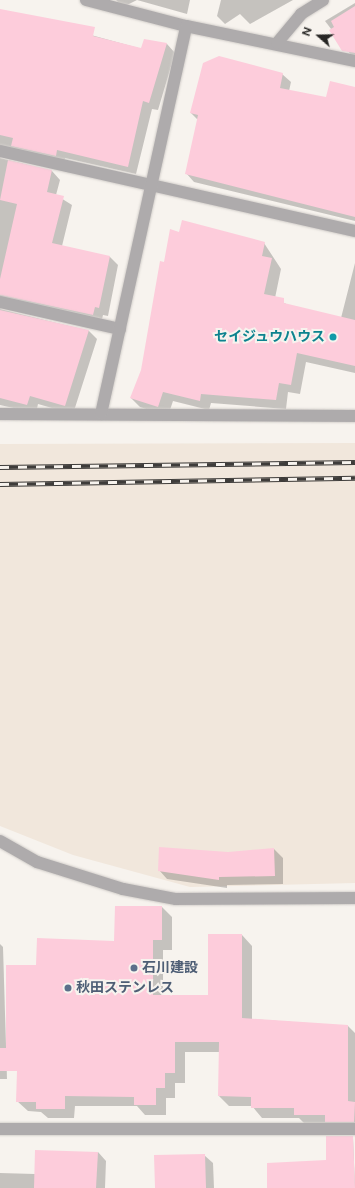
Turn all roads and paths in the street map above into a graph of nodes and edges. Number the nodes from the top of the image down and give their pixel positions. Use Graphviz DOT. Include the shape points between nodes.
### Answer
graph roads {
  1 [pos="86,0"];
  2 [pos="323,0"];
  3 [pos="186,26"];
  4 [pos="277,43"];
  5 [pos="355,61"];
  6 [pos="0,151"];
  7 [pos="153,187"];
  8 [pos="355,231"];
  9 [pos="0,302"];
  10 [pos="120,329"];
  11 [pos="0,414"];
  12 [pos="101,414"];
  13 [pos="355,416"];
  14 [pos="0,841"];
  15 [pos="355,898"];
  16 [pos="0,1129"];
  17 [pos="355,1129"];
  1 -- 3 [label="street"];
  2 -- 4 [label="street" via="301,14"];
  3 -- 4 [label="street"];
  3 -- 7 [label="street"];
  4 -- 5 [label="street"];
  6 -- 7 [label="street"];
  7 -- 8 [label="street"];
  7 -- 10 [label="street"];
  9 -- 10 [label="street"];
  10 -- 12 [label="street"];
  11 -- 12 [label="street"];
  12 -- 13 [label="street"];
  14 -- 15 [label="street" via="37,862 123,889 176,899"];
  16 -- 17 [label="street"];
}
